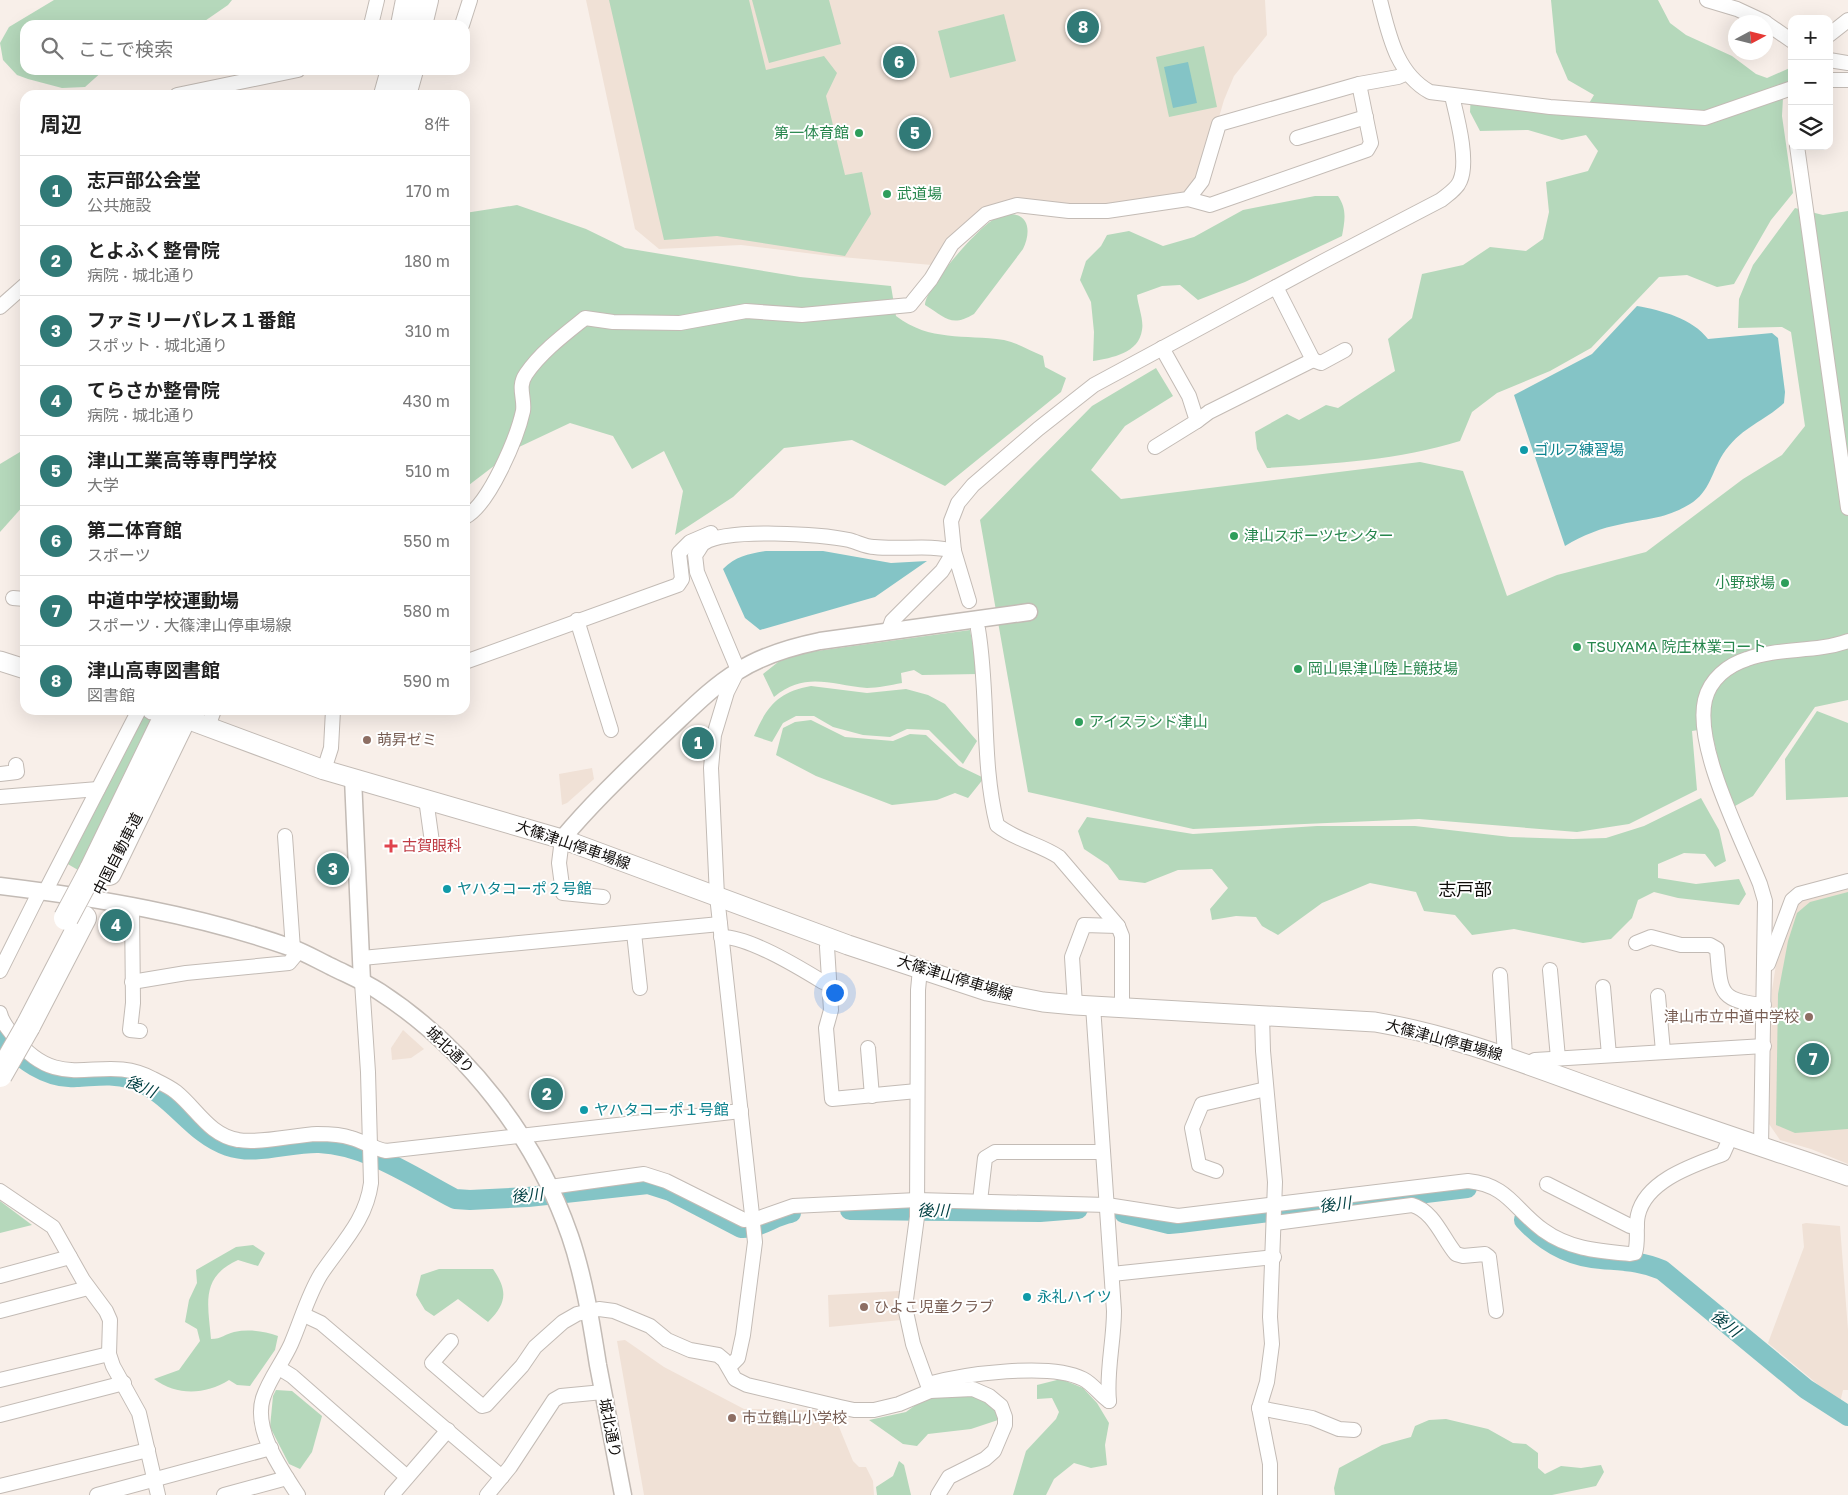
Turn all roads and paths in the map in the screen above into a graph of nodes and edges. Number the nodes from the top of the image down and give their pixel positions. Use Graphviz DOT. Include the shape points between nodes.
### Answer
graph roads {
  1 [pos="377,0"];
  2 [pos="408,0"];
  3 [pos="426,0"];
  4 [pos="470,0"];
  5 [pos="1380,0"];
  6 [pos="1707,0"];
  7 [pos="1749,15"];
  8 [pos="372,20"];
  9 [pos="404,20"];
  10 [pos="421,20"];
  11 [pos="464,20"];
  12 [pos="1848,20"];
  13 [pos="1773,28"];
  14 [pos="1833,32"];
  15 [pos="1788,38"];
  16 [pos="1833,61"];
  17 [pos="1848,63"];
  18 [pos="1408,73"];
  19 [pos="274,75"];
  20 [pos="391,75"];
  21 [pos="409,75"];
  22 [pos="1833,80"];
  23 [pos="1848,80"];
  24 [pos="1359,84"];
  25 [pos="1788,89"];
  26 [pos="201,90"];
  27 [pos="387,90"];
  28 [pos="405,90"];
  29 [pos="1452,96"];
  30 [pos="1366,118"];
  31 [pos="1297,138"];
  32 [pos="1798,150"];
  33 [pos="1188,199"];
  34 [pos="1276,287"];
  35 [pos="20,289"];
  36 [pos="0,307"];
  37 [pos="1162,348"];
  38 [pos="1346,350"];
  39 [pos="1313,360"];
  40 [pos="1197,421"];
  41 [pos="1155,447"];
  42 [pos="1848,508"];
  43 [pos="470,513"];
  44 [pos="729,535"];
  45 [pos="954,551"];
  46 [pos="969,601"];
  47 [pos="1029,612"];
  48 [pos="577,620"];
  49 [pos="978,629"];
  50 [pos="888,632"];
  51 [pos="1848,642"];
  52 [pos="470,658"];
  53 [pos="0,661"];
  54 [pos="20,667"];
  55 [pos="738,670"];
  56 [pos="136,715"];
  57 [pos="167,715"];
  58 [pos="333,715"];
  59 [pos="201,717"];
  60 [pos="610,730"];
  61 [pos="16,765"];
  62 [pos="324,770"];
  63 [pos="0,774"];
  64 [pos="354,778"];
  65 [pos="98,790"];
  66 [pos="0,797"];
  67 [pos="426,799"];
  68 [pos="285,836"];
  69 [pos="562,839"];
  70 [pos="432,842"];
  71 [pos="100,872"];
  72 [pos="1848,881"];
  73 [pos="0,886"];
  74 [pos="42,891"];
  75 [pos="603,896"];
  76 [pos="717,896"];
  77 [pos="132,906"];
  78 [pos="1118,926"];
  79 [pos="720,930"];
  80 [pos="634,933"];
  81 [pos="829,937"];
  82 [pos="1636,943"];
  83 [pos="296,950"];
  84 [pos="362,958"];
  85 [pos="920,969"];
  86 [pos="1550,970"];
  87 [pos="1765,970"];
  88 [pos="0,971"];
  89 [pos="1500,975"];
  90 [pos="132,982"];
  91 [pos="362,982"];
  92 [pos="829,982"];
  93 [pos="1603,987"];
  94 [pos="640,988"];
  95 [pos="1658,996"];
  96 [pos="1084,1005"];
  97 [pos="1764,1005"];
  98 [pos="1122,1007"];
  99 [pos="1262,1015"];
  100 [pos="15,1017"];
  101 [pos="140,1031"];
  102 [pos="0,1042"];
  103 [pos="1764,1046"];
  104 [pos="868,1048"];
  105 [pos="1663,1051"];
  106 [pos="1609,1054"];
  107 [pos="1505,1056"];
  108 [pos="1558,1058"];
  109 [pos="1527,1064"];
  110 [pos="0,1075"];
  111 [pos="1266,1089"];
  112 [pos="917,1091"];
  113 [pos="872,1096"];
  114 [pos="740,1111"];
  115 [pos="522,1136"];
  116 [pos="1732,1136"];
  117 [pos="370,1147"];
  118 [pos="1761,1147"];
  119 [pos="1103,1152"];
  120 [pos="1216,1171"];
  121 [pos="1848,1176"];
  122 [pos="1547,1184"];
  123 [pos="550,1187"];
  124 [pos="0,1191"];
  125 [pos="980,1201"];
  126 [pos="917,1207"];
  127 [pos="1108,1211"];
  128 [pos="1275,1213"];
  129 [pos="754,1225"];
  130 [pos="1637,1226"];
  131 [pos="70,1257"];
  132 [pos="1274,1258"];
  133 [pos="1112,1274"];
  134 [pos="0,1276"];
  135 [pos="88,1288"];
  136 [pos="589,1310"];
  137 [pos="0,1311"];
  138 [pos="1496,1311"];
  139 [pos="304,1315"];
  140 [pos="450,1342"];
  141 [pos="109,1354"];
  142 [pos="729,1367"];
  143 [pos="279,1368"];
  144 [pos="0,1380"];
  145 [pos="124,1383"];
  146 [pos="929,1388"];
  147 [pos="603,1392"];
  148 [pos="1259,1408"];
  149 [pos="0,1415"];
  150 [pos="448,1430"];
  151 [pos="1354,1430"];
  152 [pos="271,1448"];
  153 [pos="148,1450"];
  154 [pos="408,1477"];
  155 [pos="502,1477"];
  156 [pos="287,1478"];
  157 [pos="154,1480"];
  158 [pos="0,1486"];
  159 [pos="97,1495"];
  160 [pos="158,1495"];
  161 [pos="224,1495"];
  162 [pos="298,1495"];
  163 [pos="392,1495"];
  164 [pos="487,1495"];
  165 [pos="623,1495"];
  166 [pos="938,1495"];
  167 [pos="1270,1495"];
  1 -- 8 [label="street"];
  2 -- 9 [label="highway"];
  3 -- 10 [label="highway"];
  4 -- 11 [label="street"];
  5 -- 18 [label="street" via="1390,40"];
  6 -- 7 [label="street"];
  12 -- 14 [label="street"];
  13 -- 15 [label="street"];
  16 -- 17 [label="street"];
  18 -- 24 [label="street"];
  18 -- 29 [label="street" via="1417,85 1430,92"];
  19 -- 26 [label="street"];
  20 -- 27 [label="highway"];
  21 -- 28 [label="highway"];
  22 -- 23 [label="street"];
  24 -- 30 [label="street"];
  24 -- 33 [label="street" via="1219,124 1202,181"];
  25 -- 29 [label="street" via="1705,118"];
  29 -- 34 [label="street" via="1463,168 1460,182 1452,191 1441,200"];
  30 -- 31 [label="street"];
  30 -- 33 [label="street" via="1371,143 1367,150 1210,205"];
  32 -- 42 [label="street"];
  33 -- 43 [label="street" via="1107,211 1069,211 1017,205 986,214 952,244 931,279 910,305 802,314 746,311 680,323 613,322 585,318 561,337 526,375 520,389 523,410 502,468 478,507"];
  34 -- 37 [label="street"];
  34 -- 39 [label="street"];
  35 -- 36 [label="street"];
  37 -- 40 [label="street" via="1189,396"];
  37 -- 45 [label="street" via="1094,386 973,485 958,503 951,521"];
  38 -- 39 [label="street" via="1321,363"];
  39 -- 40 [label="street"];
  40 -- 41 [label="street"];
  44 -- 45 [label="street" via="829,537 871,547 898,550 941,547"];
  44 -- 48 [label="street" via="718,532 690,542 680,553 682,579 678,585"];
  44 -- 55 [label="street" via="704,543 695,556 697,572"];
  45 -- 46 [label="street"];
  45 -- 50 [label="street" via="942,571 892,621"];
  47 -- 50 [label="street"];
  48 -- 52 [label="street"];
  48 -- 60 [label="street"];
  49 -- 78 [label="street" via="985,680 984,732 997,825 1060,857"];
  50 -- 55 [label="street" via="790,647"];
  51 -- 87 [label="street" via="1748,658 1720,675 1705,700 1704,717 1713,770 1765,901"];
  53 -- 54 [label="main road"];
  55 -- 69 [label="street" via="709,691 618,778"];
  55 -- 76 [label="street" via="714,735 711,776"];
  56 -- 65 [label="street"];
  57 -- 71 [label="highway, 中国自動車道"];
  58 -- 62 [label="street" via="331,748"];
  59 -- 62 [label="main road, 大篠津山停車場線"];
  59 -- 71 [label="highway, 中国自動車道"];
  61 -- 63 [label="street" via="17,772"];
  62 -- 64 [label="main road, 大篠津山停車場線"];
  64 -- 67 [label="main road, 大篠津山停車場線"];
  64 -- 84 [label="street"];
  65 -- 66 [label="street"];
  65 -- 74 [label="street"];
  67 -- 69 [label="main road, 大篠津山停車場線"];
  67 -- 70 [label="street"];
  68 -- 83 [label="street"];
  69 -- 75 [label="street" via="559,863 563,893"];
  69 -- 76 [label="main road, 大篠津山停車場線"];
  71 -- 100 [label="highway, 中国自動車道"];
  72 -- 87 [label="street" via="1799,894 1792,900"];
  73 -- 74 [label="street, 城北通り"];
  74 -- 77 [label="street, 城北通り"];
  74 -- 88 [label="street"];
  76 -- 79 [label="street"];
  76 -- 81 [label="main road, 大篠津山停車場線"];
  77 -- 83 [label="street, 城北通り" via="218,926"];
  77 -- 90 [label="street"];
  78 -- 96 [label="street" via="1084,925 1072,957"];
  78 -- 98 [label="street" via="1122,936"];
  79 -- 80 [label="street"];
  79 -- 92 [label="street" via="823,982"];
  79 -- 114 [label="street"];
  80 -- 84 [label="street"];
  80 -- 94 [label="street"];
  81 -- 85 [label="main road, 大篠津山停車場線"];
  81 -- 92 [label="street"];
  82 -- 97 [label="street" via="1651,937 1681,945 1710,945 1717,949 1720,987 1731,999"];
  83 -- 90 [label="street" via="288,964"];
  83 -- 91 [label="street, 城北通り"];
  84 -- 91 [label="street"];
  85 -- 96 [label="main road, 大篠津山停車場線" via="986,991 1042,1002"];
  85 -- 112 [label="street"];
  86 -- 108 [label="street"];
  87 -- 97 [label="street"];
  89 -- 107 [label="street"];
  90 -- 101 [label="street" via="130,1030"];
  91 -- 115 [label="street, 城北通り" via="412,1014 442,1041 473,1072"];
  91 -- 117 [label="street"];
  92 -- 113 [label="street" via="831,1010 826,1028 832,1099"];
  93 -- 106 [label="street"];
  95 -- 105 [label="street"];
  96 -- 98 [label="main road, 大篠津山停車場線"];
  96 -- 119 [label="street"];
  97 -- 103 [label="street"];
  98 -- 99 [label="main road, 大篠津山停車場線"];
  99 -- 107 [label="main road, 大篠津山停車場線" via="1408,1027"];
  99 -- 111 [label="street"];
  100 -- 102 [label="highway, 中国自動車道"];
  100 -- 110 [label="highway, 中国自動車道, bridge"];
  100 -- 117 [label="street" via="1,1020 25,1051 43,1064 64,1070 115,1069 148,1076 176,1092 206,1124 239,1141 295,1135 337,1135"];
  103 -- 105 [label="street"];
  103 -- 118 [label="street"];
  104 -- 113 [label="street"];
  105 -- 106 [label="street"];
  106 -- 108 [label="street"];
  107 -- 109 [label="main road, 大篠津山停車場線"];
  108 -- 109 [label="street"];
  109 -- 116 [label="main road, 大篠津山停車場線"];
  111 -- 120 [label="street" via="1202,1104 1192,1128 1199,1165"];
  111 -- 128 [label="street" via="1274,1154"];
  112 -- 113 [label="street"];
  112 -- 126 [label="street"];
  114 -- 115 [label="street"];
  114 -- 129 [label="street"];
  115 -- 117 [label="street" via="386,1151"];
  115 -- 123 [label="street, 城北通り"];
  116 -- 118 [label="main road, 大篠津山停車場線"];
  116 -- 130 [label="street" via="1722,1154 1686,1168 1652,1191 1639,1211"];
  117 -- 139 [label="street" via="369,1197 364,1212 321,1274"];
  118 -- 121 [label="main road, 大篠津山停車場線"];
  119 -- 125 [label="street" via="995,1152 985,1158"];
  119 -- 127 [label="street"];
  122 -- 130 [label="street" via="1630,1226"];
  123 -- 129 [label="street" via="644,1174 666,1181"];
  123 -- 136 [label="street, 城北通り" via="570,1236"];
  124 -- 131 [label="street" via="53,1227"];
  125 -- 126 [label="street"];
  125 -- 127 [label="street"];
  126 -- 129 [label="street" via="793,1206"];
  126 -- 146 [label="street" via="905,1307 913,1344"];
  127 -- 128 [label="street" via="1178,1216"];
  127 -- 133 [label="street"];
  128 -- 130 [label="street" via="1468,1181 1502,1191 1542,1229 1574,1247 1635,1253"];
  128 -- 132 [label="street"];
  128 -- 138 [label="street" via="1418,1207 1440,1229 1456,1254 1485,1254 1489,1257"];
  129 -- 142 [label="street" via="743,1335 738,1358"];
  131 -- 134 [label="street"];
  131 -- 135 [label="street"];
  132 -- 133 [label="street"];
  132 -- 148 [label="street" via="1271,1351"];
  133 -- 146 [label="street" via="1114,1320 1109,1401 1083,1379 1040,1371 1003,1372"];
  135 -- 137 [label="street"];
  135 -- 141 [label="street" via="110,1320"];
  136 -- 140 [label="street" via="577,1314 556,1329 482,1406 432,1363"];
  136 -- 142 [label="street" via="614,1311 650,1326 667,1340 690,1350 718,1355"];
  136 -- 147 [label="street, 城北通り"];
  139 -- 143 [label="street"];
  139 -- 150 [label="street" via="321,1323"];
  141 -- 144 [label="street"];
  141 -- 145 [label="street"];
  142 -- 146 [label="street" via="735,1378 747,1385 854,1410 874,1410 899,1404 919,1397"];
  143 -- 152 [label="street" via="262,1399 263,1427"];
  143 -- 154 [label="street"];
  145 -- 149 [label="street"];
  145 -- 153 [label="street" via="140,1413"];
  146 -- 166 [label="street" via="973,1389 1001,1406 1005,1417 994,1451 949,1477"];
  147 -- 155 [label="street" via="561,1396 554,1400"];
  147 -- 165 [label="street, 城北通り"];
  148 -- 151 [label="street"];
  148 -- 167 [label="street" via="1270,1464"];
  150 -- 154 [label="street"];
  150 -- 155 [label="street"];
  152 -- 156 [label="street"];
  152 -- 157 [label="street"];
  153 -- 157 [label="street"];
  153 -- 158 [label="street"];
  154 -- 163 [label="street"];
  155 -- 164 [label="street"];
  156 -- 161 [label="street"];
  156 -- 162 [label="street"];
  157 -- 159 [label="street"];
  157 -- 160 [label="street"];
}
